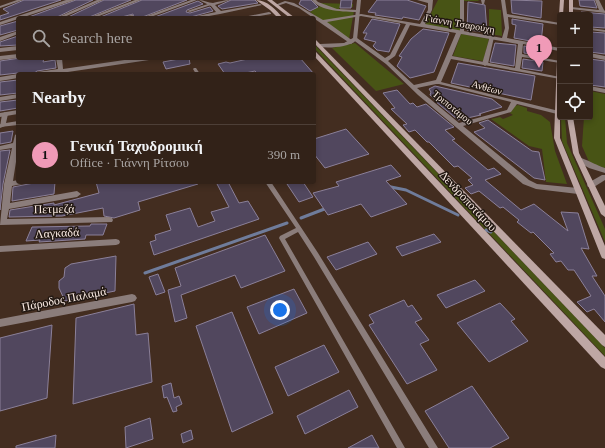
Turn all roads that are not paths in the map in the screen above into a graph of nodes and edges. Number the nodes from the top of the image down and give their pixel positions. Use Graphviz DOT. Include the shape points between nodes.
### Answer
graph roads {
  1 [pos="21,0"];
  2 [pos="73,0"];
  3 [pos="101,0"];
  4 [pos="139,0"];
  5 [pos="180,0"];
  6 [pos="195,0"];
  7 [pos="201,0"];
  8 [pos="228,0"];
  9 [pos="258,0"];
  10 [pos="269,0"];
  11 [pos="314,0"];
  12 [pos="359,0"];
  13 [pos="419,0"];
  14 [pos="462,0"];
  15 [pos="503,0"];
  16 [pos="562,0"];
  17 [pos="571,0"];
  18 [pos="597,0"];
  19 [pos="431,1"];
  20 [pos="67,2"];
  21 [pos="187,3"];
  22 [pos="212,4"];
  23 [pos="277,4"];
  24 [pos="260,5"];
  25 [pos="0,7"];
  26 [pos="244,8"];
  27 [pos="571,8"];
  28 [pos="189,11"];
  29 [pos="230,11"];
  30 [pos="220,12"];
  31 [pos="561,12"];
  32 [pos="571,12"];
  33 [pos="604,12"];
  34 [pos="269,13"];
  35 [pos="358,13"];
  36 [pos="64,15"];
  37 [pos="505,15"];
  38 [pos="24,16"];
  39 [pos="98,16"];
  40 [pos="149,16"];
  41 [pos="200,16"];
  42 [pos="236,16"];
  43 [pos="253,16"];
  44 [pos="279,16"];
  45 [pos="291,16"];
  46 [pos="314,16"];
  47 [pos="316,17"];
  48 [pos="16,19"];
  49 [pos="323,21"];
  50 [pos="410,23"];
  51 [pos="0,24"];
  52 [pos="557,24"];
  53 [pos="422,25"];
  54 [pos="593,29"];
  55 [pos="605,31"];
  56 [pos="460,32"];
  57 [pos="16,33"];
  58 [pos="492,37"];
  59 [pos="0,39"];
  60 [pos="504,39"];
  61 [pos="353,40"];
  62 [pos="316,42"];
  63 [pos="521,42"];
  64 [pos="0,45"];
  65 [pos="320,46"];
  66 [pos="15,48"];
  67 [pos="557,49"];
  68 [pos="0,50"];
  69 [pos="316,55"];
  70 [pos="520,55"];
  71 [pos="16,56"];
  72 [pos="593,56"];
  73 [pos="448,57"];
  74 [pos="0,58"];
  75 [pos="605,58"];
  76 [pos="59,60"];
  77 [pos="135,60"];
  78 [pos="384,61"];
  79 [pos="557,62"];
  80 [pos="485,64"];
  81 [pos="195,69"];
  82 [pos="517,70"];
  83 [pos="61,71"];
  84 [pos="53,72"];
  85 [pos="197,72"];
  86 [pos="16,76"];
  87 [pos="557,78"];
  88 [pos="0,79"];
  89 [pos="438,83"];
  90 [pos="413,87"];
  91 [pos="593,89"];
  92 [pos="605,91"];
  93 [pos="16,96"];
  94 [pos="0,99"];
  95 [pos="514,103"];
  96 [pos="16,112"];
  97 [pos="557,112"];
  98 [pos="2,115"];
  99 [pos="557,120"];
  100 [pos="570,120"];
  101 [pos="16,123"];
  102 [pos="459,125"];
  103 [pos="1,126"];
  104 [pos="16,144"];
  105 [pos="0,148"];
  106 [pos="16,154"];
  107 [pos="579,159"];
  108 [pos="15,164"];
  109 [pos="605,171"];
  110 [pos="605,177"];
  111 [pos="16,183"];
  112 [pos="8,184"];
  113 [pos="269,184"];
  114 [pos="591,185"];
  115 [pos="578,191"];
  116 [pos="78,194"];
  117 [pos="5,207"];
  118 [pos="605,214"];
  119 [pos="109,220"];
  120 [pos="1,222"];
  121 [pos="299,229"];
  122 [pos="116,242"];
  123 [pos="0,248"];
  124 [pos="605,256"];
  125 [pos="132,298"];
  126 [pos="0,323"];
  127 [pos="595,331"];
  128 [pos="605,335"];
  129 [pos="605,342"];
  130 [pos="605,364"];
  131 [pos="401,448"];
  132 [pos="434,448"];
  1 -- 25 [label="street"];
  2 -- 20 [label="street"];
  3 -- 36 [label="street"];
  4 -- 39 [label="street" via="114,12"];
  5 -- 21 [label="street"];
  6 -- 21 [label="street"];
  7 -- 22 [label="street"];
  8 -- 22 [label="street"];
  9 -- 44 [label="main road"];
  10 -- 23 [label="main road"];
  11 -- 35 [label="street" via="338,10"];
  12 -- 35 [label="street"];
  13 -- 19 [label="street"];
  14 -- 56 [label="street"];
  15 -- 37 [label="street"];
  16 -- 31 [label="main road"];
  17 -- 27 [label="main road"];
  18 -- 33 [label="street"];
  19 -- 53 [label="street" via="430,10"];
  20 -- 38 [label="street"];
  21 -- 40 [label="street"];
  22 -- 28 [label="lane"];
  22 -- 30 [label="street"];
  23 -- 45 [label="main road"];
  23 -- 46 [label="street, Τριποτάμου" via="289,3"];
  24 -- 26 [label="street"];
  26 -- 29 [label="street"];
  26 -- 43 [label="street"];
  27 -- 32 [label="main road"];
  27 -- 33 [label="street"];
  29 -- 30 [label="street"];
  29 -- 42 [label="street"];
  30 -- 41 [label="street"];
  34 -- 43 [label="street"];
  35 -- 49 [label="street"];
  35 -- 50 [label="street, Γιάννη Τσαρούχη"];
  35 -- 61 [label="street"];
  37 -- 52 [label="street"];
  37 -- 60 [label="street" via="507,30"];
  47 -- 49 [label="street, Τριποτάμου"];
  48 -- 51 [label="street"];
  49 -- 61 [label="street, Τριποτάμου"];
  50 -- 53 [label="street, Γιάννη Τσαρούχη"];
  50 -- 78 [label="street" via="392,56"];
  53 -- 56 [label="street, Γιάννη Τσαρούχη"];
  54 -- 55 [label="street"];
  56 -- 58 [label="street, Γιάννη Τσαρούχη"];
  56 -- 73 [label="street"];
  57 -- 59 [label="street"];
  58 -- 60 [label="street, Γιάννη Τσαρούχη"];
  58 -- 80 [label="street"];
  60 -- 63 [label="street, Γιάννη Τσαρούχη"];
  61 -- 65 [label="street"];
  61 -- 78 [label="street, Τριποτάμου"];
  62 -- 65 [label="main road, Δενδροποτάμου"];
  63 -- 67 [label="street, Γιάννη Τσαρούχη"];
  63 -- 70 [label="street"];
  64 -- 66 [label="street"];
  65 -- 127 [label="main road, Δενδροποτάμου"];
  66 -- 68 [label="street"];
  69 -- 130 [label="main road, Δενδροποτάμου"];
  70 -- 79 [label="street"];
  70 -- 82 [label="street"];
  71 -- 74 [label="street"];
  72 -- 75 [label="street"];
  73 -- 80 [label="street"];
  73 -- 89 [label="street"];
  76 -- 83 [label="street"];
  77 -- 83 [label="street"];
  78 -- 90 [label="street, Τριποτάμου"];
  80 -- 82 [label="street"];
  81 -- 85 [label="lane"];
  82 -- 87 [label="street"];
  83 -- 84 [label="street"];
  86 -- 88 [label="street"];
  89 -- 90 [label="street, Ανθέων"];
  89 -- 95 [label="street, Ανθέων"];
  90 -- 102 [label="street, Τριποτάμου"];
  91 -- 92 [label="street"];
  93 -- 94 [label="street"];
  95 -- 97 [label="street, Ανθέων"];
  95 -- 102 [label="street" via="509,111"];
  96 -- 98 [label="street"];
  98 -- 103 [label="street"];
  99 -- 115 [label="main road" via="558,141"];
  100 -- 107 [label="main road" via="574,147"];
  101 -- 103 [label="street"];
  102 -- 115 [label="street, Τριποτάμου" via="526,182 536,186"];
  104 -- 105 [label="street"];
  106 -- 108 [label="street"];
  107 -- 109 [label="street"];
  107 -- 114 [label="main road"];
  108 -- 112 [label="street"];
  110 -- 114 [label="street"];
  111 -- 112 [label="street"];
  112 -- 117 [label="street"];
  113 -- 121 [label="lane"];
  114 -- 118 [label="main road"];
  115 -- 124 [label="main road"];
  116 -- 117 [label="street"];
  117 -- 120 [label="street"];
  119 -- 120 [label="street, Πετμεζά"];
  121 -- 131 [label="lane" via="282,238"];
  121 -- 132 [label="lane"];
  122 -- 123 [label="street, Λαγκαδά"];
  125 -- 126 [label="street, Πάροδος Παλαμά"];
  127 -- 128 [label="main road"];
  127 -- 129 [label="main road, Δενδροποτάμου"];
}
